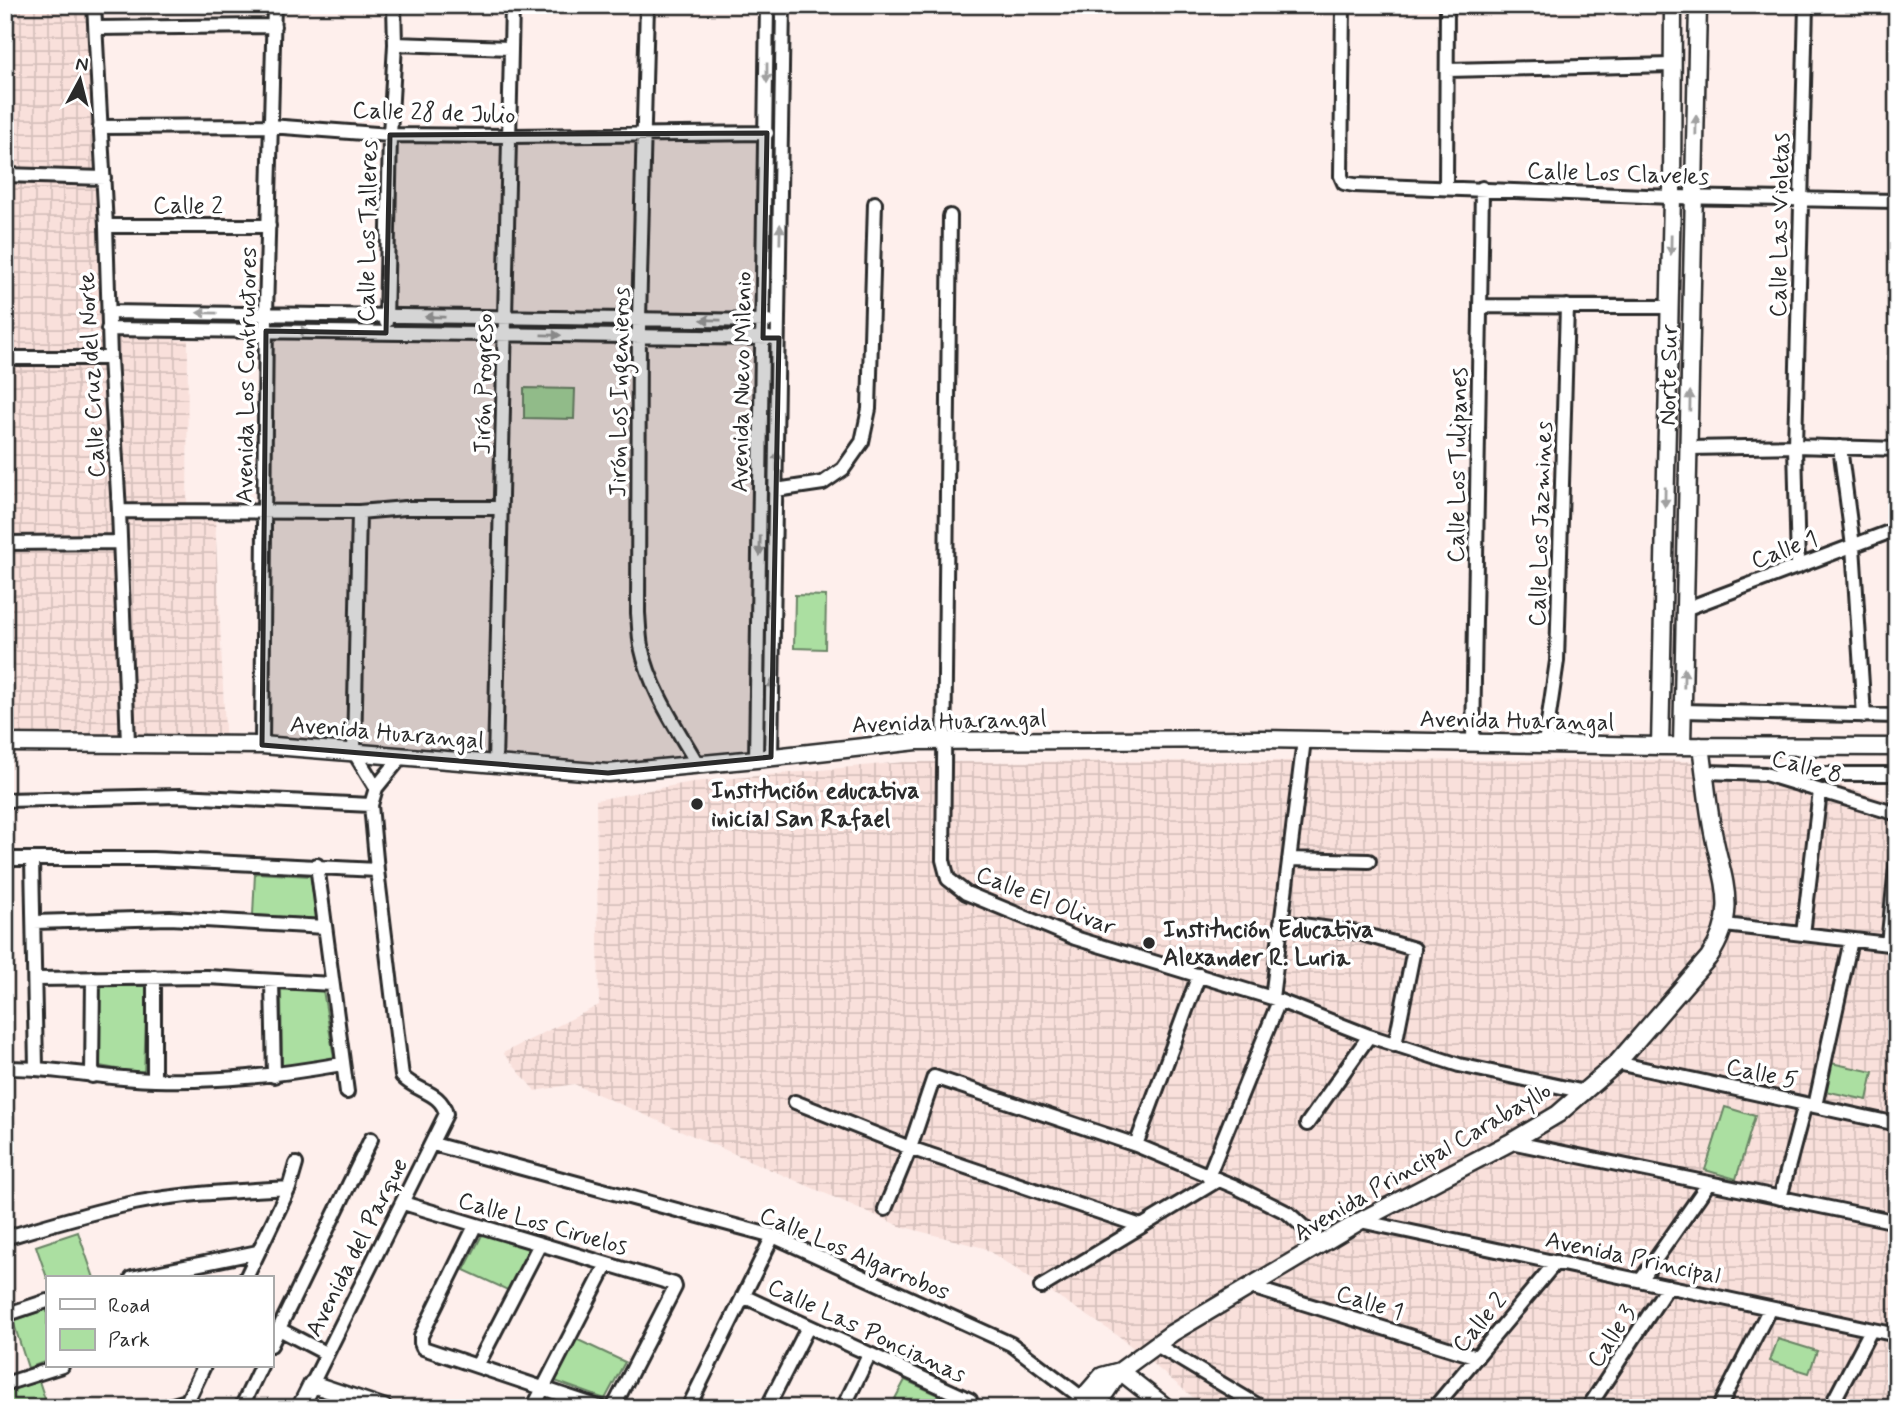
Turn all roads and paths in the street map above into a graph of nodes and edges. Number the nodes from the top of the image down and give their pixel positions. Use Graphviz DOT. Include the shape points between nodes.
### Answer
graph roads {
  1 [pos="94,5"];
  2 [pos="274,5"];
  3 [pos="394,5"];
  4 [pos="512,5"];
  5 [pos="647,5"];
  6 [pos="767,5"];
  7 [pos="783,5"];
  8 [pos="1343,5"];
  9 [pos="1447,5"];
  10 [pos="1673,5"];
  11 [pos="1698,5"];
  12 [pos="1806,5"];
  13 [pos="274,26"];
  14 [pos="96,28"];
  15 [pos="395,44"];
  16 [pos="510,48"];
  17 [pos="1673,65"];
  18 [pos="1447,70"];
  19 [pos="270,126"];
  20 [pos="100,127"];
  21 [pos="766,133"];
  22 [pos="390,135"];
  23 [pos="645,135"];
  24 [pos="510,136"];
  25 [pos="5,175"];
  26 [pos="104,178"];
  27 [pos="1446,187"];
  28 [pos="1482,188"];
  29 [pos="1672,197"];
  30 [pos="1695,197"];
  31 [pos="1801,199"];
  32 [pos="1897,201"];
  33 [pos="875,203"];
  34 [pos="950,216"];
  35 [pos="106,226"];
  36 [pos="269,226"];
  37 [pos="1481,306"];
  38 [pos="1567,306"];
  39 [pos="1670,307"];
  40 [pos="108,312"];
  41 [pos="266,314"];
  42 [pos="386,316"];
  43 [pos="505,317"];
  44 [pos="639,319"];
  45 [pos="763,321"];
  46 [pos="779,321"];
  47 [pos="108,329"];
  48 [pos="266,331"];
  49 [pos="386,333"];
  50 [pos="505,334"];
  51 [pos="639,336"];
  52 [pos="763,338"];
  53 [pos="779,338"];
  54 [pos="5,358"];
  55 [pos="110,358"];
  56 [pos="1795,446"];
  57 [pos="1840,447"];
  58 [pos="1689,448"];
  59 [pos="1897,449"];
  60 [pos="776,490"];
  61 [pos="500,508"];
  62 [pos="264,510"];
  63 [pos="119,511"];
  64 [pos="359,512"];
  65 [pos="1897,529"];
  66 [pos="120,542"];
  67 [pos="5,543"];
  68 [pos="1853,545"];
  69 [pos="1798,566"];
  70 [pos="1685,609"];
  71 [pos="1683,711"];
  72 [pos="1864,716"];
  73 [pos="1897,716"];
  74 [pos="944,740"];
  75 [pos="1304,740"];
  76 [pos="1473,742"];
  77 [pos="5,743"];
  78 [pos="128,743"];
  79 [pos="1545,743"];
  80 [pos="261,745"];
  81 [pos="1660,746"];
  82 [pos="1682,746"];
  83 [pos="1701,746"];
  84 [pos="1897,747"];
  85 [pos="354,752"];
  86 [pos="402,756"];
  87 [pos="764,758"];
  88 [pos="495,764"];
  89 [pos="698,765"];
  90 [pos="1705,772"];
  91 [pos="1897,774"];
  92 [pos="1765,775"];
  93 [pos="376,788"];
  94 [pos="1820,791"];
  95 [pos="5,800"];
  96 [pos="371,805"];
  97 [pos="1897,814"];
  98 [pos="1897,858"];
  99 [pos="5,859"];
  100 [pos="32,859"];
  101 [pos="1289,859"];
  102 [pos="1369,861"];
  103 [pos="317,865"];
  104 [pos="377,870"];
  105 [pos="34,922"];
  106 [pos="1282,922"];
  107 [pos="1725,925"];
  108 [pos="325,927"];
  109 [pos="1803,934"];
  110 [pos="1851,940"];
  111 [pos="1892,944"];
  112 [pos="1199,975"];
  113 [pos="153,977"];
  114 [pos="93,978"];
  115 [pos="35,979"];
  116 [pos="272,981"];
  117 [pos="332,984"];
  118 [pos="1275,1000"];
  119 [pos="1369,1036"];
  120 [pos="1395,1045"];
  121 [pos="1617,1063"];
  122 [pos="342,1064"];
  123 [pos="5,1068"];
  124 [pos="36,1068"];
  125 [pos="92,1076"];
  126 [pos="274,1076"];
  127 [pos="154,1080"];
  128 [pos="1585,1091"];
  129 [pos="347,1092"];
  130 [pos="795,1102"];
  131 [pos="1810,1105"];
  132 [pos="1307,1124"];
  133 [pos="1897,1124"];
  134 [pos="371,1139"];
  135 [pos="1511,1142"];
  136 [pos="433,1144"];
  137 [pos="1136,1145"];
  138 [pos="910,1148"];
  139 [pos="296,1164"];
  140 [pos="1213,1178"];
  141 [pos="1708,1184"];
  142 [pos="289,1188"];
  143 [pos="1780,1198"];
  144 [pos="403,1203"];
  145 [pos="885,1209"];
  146 [pos="1360,1221"];
  147 [pos="1897,1222"];
  148 [pos="475,1226"];
  149 [pos="1141,1226"];
  150 [pos="773,1236"];
  151 [pos="5,1238"];
  152 [pos="540,1244"];
  153 [pos="1322,1244"];
  154 [pos="258,1252"];
  155 [pos="1556,1262"];
  156 [pos="607,1264"];
  157 [pos="142,1276"];
  158 [pos="247,1276"];
  159 [pos="1641,1280"];
  160 [pos="1668,1286"];
  161 [pos="1041,1287"];
  162 [pos="1251,1287"];
  163 [pos="743,1296"];
  164 [pos="46,1301"];
  165 [pos="1770,1308"];
  166 [pos="5,1315"];
  167 [pos="808,1327"];
  168 [pos="279,1329"];
  169 [pos="1871,1329"];
  170 [pos="1897,1335"];
  171 [pos="273,1341"];
  172 [pos="1155,1344"];
  173 [pos="327,1354"];
  174 [pos="869,1355"];
  175 [pos="1477,1357"];
  176 [pos="477,1366"];
  177 [pos="56,1368"];
  178 [pos="203,1368"];
  179 [pos="260,1368"];
  180 [pos="1120,1371"];
  181 [pos="5,1384"];
  182 [pos="312,1384"];
  183 [pos="543,1388"];
  184 [pos="1078,1402"];
  185 [pos="186,1404"];
  186 [pos="971,1405"];
  187 [pos="162,1408"];
  188 [pos="241,1408"];
  189 [pos="300,1408"];
  190 [pos="384,1408"];
  191 [pos="533,1408"];
  192 [pos="602,1408"];
  193 [pos="613,1408"];
  194 [pos="688,1408"];
  195 [pos="767,1408"];
  196 [pos="844,1408"];
  197 [pos="1095,1408"];
  198 [pos="1167,1408"];
  199 [pos="1262,1408"];
  200 [pos="1434,1408"];
  201 [pos="1588,1408"];
  202 [pos="1719,1408"];
  203 [pos="1830,1408"];
  1 -- 14 [label="street, Calle Cruz del Norte"];
  2 -- 13 [label="street, Avenida Los Contructores"];
  3 -- 15 [label="street, Calle Los Talleres"];
  4 -- 16 [label="street, Jirón Progreso"];
  5 -- 23 [label="street, Jirón Los Ingenieros"];
  6 -- 21 [label="street, Avenida Nuevo Milenio, one-way"];
  46 -- 7 [label="street, Avenida Nuevo Milenio, one-way"];
  8 -- 27 [label="street, Calle Los Claveles" via="1344,183"];
  9 -- 18 [label="street"];
  10 -- 17 [label="street, Norte Sur"];
  30 -- 11 [label="street, Norte Sur, one-way"];
  12 -- 31 [label="street, Calle Las Violetas"];
  13 -- 14 [label="street"];
  13 -- 19 [label="street, Avenida Los Contructores"];
  14 -- 20 [label="street, Calle Cruz del Norte"];
  15 -- 16 [label="street"];
  15 -- 22 [label="street, Calle Los Talleres"];
  16 -- 24 [label="street, Jirón Progreso"];
  17 -- 18 [label="street"];
  17 -- 29 [label="street, Norte Sur"];
  18 -- 27 [label="street"];
  19 -- 20 [label="street, Calle 28 de Julio"];
  19 -- 22 [label="street, Calle 28 de Julio"];
  19 -- 36 [label="street, Avenida Los Contructores"];
  20 -- 26 [label="street, Calle Cruz del Norte"];
  21 -- 23 [label="street, Calle 28 de Julio"];
  21 -- 45 [label="street, Avenida Nuevo Milenio"];
  22 -- 24 [label="street, Calle 28 de Julio"];
  22 -- 42 [label="street, Calle Los Talleres"];
  23 -- 24 [label="street, Calle 28 de Julio"];
  23 -- 44 [label="street, Jirón Los Ingenieros"];
  24 -- 43 [label="street, Jirón Progreso"];
  25 -- 26 [label="street"];
  26 -- 35 [label="street, Calle Cruz del Norte"];
  27 -- 28 [label="street, Calle Los Claveles"];
  28 -- 29 [label="street, Calle Los Claveles"];
  28 -- 37 [label="street, Calle Los Tulipanes"];
  29 -- 30 [label="street, Calle Los Claveles"];
  29 -- 39 [label="street, Norte Sur, one-way"];
  30 -- 31 [label="street, Calle Los Claveles"];
  58 -- 30 [label="street, Norte Sur, one-way"];
  31 -- 32 [label="street, Calle Los Claveles"];
  31 -- 56 [label="street, Calle Las Violetas"];
  33 -- 60 [label="street" via="869,409 862,442 843,469 823,484"];
  34 -- 74 [label="street"];
  35 -- 36 [label="street, Calle 2"];
  35 -- 40 [label="street, Calle Cruz del Norte"];
  36 -- 41 [label="street, Avenida Los Contructores"];
  37 -- 38 [label="street"];
  37 -- 76 [label="street, Calle Los Tulipanes"];
  38 -- 39 [label="street"];
  38 -- 79 [label="street, Calle Los Jazmines" via="1556,661"];
  39 -- 81 [label="street, Norte Sur, one-way"];
  41 -- 40 [label="street, one-way"];
  40 -- 47 [label="street, Calle Cruz del Norte"];
  41 -- 42 [label="street"];
  41 -- 48 [label="street, Avenida Los Contructores"];
  43 -- 42 [label="street, one-way"];
  42 -- 49 [label="street, Calle Los Talleres"];
  43 -- 44 [label="street"];
  43 -- 50 [label="street, Jirón Progreso"];
  45 -- 44 [label="street, one-way"];
  44 -- 51 [label="street, Jirón Los Ingenieros"];
  45 -- 46 [label="street"];
  45 -- 52 [label="street, Avenida Nuevo Milenio"];
  46 -- 53 [label="street, Avenida Nuevo Milenio"];
  47 -- 48 [label="street"];
  47 -- 55 [label="street, Calle Cruz del Norte"];
  48 -- 49 [label="street, one-way"];
  48 -- 62 [label="street, Avenida Los Contructores"];
  49 -- 50 [label="street"];
  50 -- 51 [label="street, one-way"];
  50 -- 61 [label="street, Jirón Progreso"];
  51 -- 52 [label="street"];
  51 -- 89 [label="street, Jirón Los Ingenieros" via="640,645 662,704"];
  52 -- 53 [label="street"];
  52 -- 87 [label="street, Avenida Nuevo Milenio, one-way"];
  60 -- 53 [label="street, Avenida Nuevo Milenio, one-way"];
  54 -- 55 [label="street"];
  55 -- 63 [label="street, Calle Cruz del Norte"];
  56 -- 57 [label="street"];
  56 -- 58 [label="street"];
  56 -- 69 [label="street, Calle Las Violetas"];
  57 -- 59 [label="street"];
  57 -- 68 [label="street"];
  58 -- 70 [label="street, Norte Sur"];
  87 -- 60 [label="street, Avenida Nuevo Milenio, one-way"];
  61 -- 64 [label="street"];
  61 -- 88 [label="street, Jirón Progreso"];
  62 -- 63 [label="street"];
  62 -- 64 [label="street"];
  62 -- 80 [label="street, Avenida Los Contructores"];
  63 -- 66 [label="street, Calle Cruz del Norte"];
  64 -- 85 [label="street"];
  65 -- 68 [label="street, Calle 1"];
  66 -- 67 [label="street"];
  66 -- 78 [label="street, Calle Cruz del Norte"];
  68 -- 69 [label="street, Calle 1"];
  68 -- 72 [label="street"];
  69 -- 70 [label="street, Calle 1"];
  71 -- 70 [label="street, Norte Sur, one-way"];
  71 -- 72 [label="street"];
  71 -- 82 [label="street, Norte Sur"];
  72 -- 73 [label="street"];
  74 -- 75 [label="street, Avenida Huarangal"];
  74 -- 87 [label="street, Avenida Huarangal"];
  74 -- 112 [label="street, Calle El Olivar" via="943,860 948,879 966,893 1075,938"];
  75 -- 76 [label="street, Avenida Huarangal"];
  75 -- 101 [label="street"];
  76 -- 79 [label="street, Avenida Huarangal"];
  77 -- 78 [label="street, Avenida Huarangal"];
  78 -- 80 [label="street, Avenida Huarangal"];
  79 -- 81 [label="street, Avenida Huarangal"];
  80 -- 85 [label="street, Avenida Huarangal"];
  81 -- 82 [label="street, Avenida Huarangal"];
  82 -- 83 [label="street, Avenida Huarangal"];
  83 -- 84 [label="street, Avenida Huarangal"];
  83 -- 90 [label="street, Avenida Principal Carabayllo"];
  85 -- 86 [label="street, Avenida Huarangal"];
  85 -- 93 [label="street"];
  86 -- 88 [label="street, Avenida Huarangal"];
  86 -- 93 [label="street"];
  87 -- 89 [label="street, Avenida Huarangal"];
  88 -- 89 [label="street, Avenida Huarangal" via="608,774"];
  90 -- 92 [label="street, Calle 8"];
  90 -- 107 [label="street, Avenida Principal Carabayllo" via="1726,891"];
  91 -- 92 [label="street"];
  92 -- 94 [label="street, Calle 8"];
  93 -- 96 [label="street"];
  94 -- 97 [label="street, Calle 8"];
  94 -- 109 [label="street"];
  95 -- 96 [label="street" via="180,796"];
  96 -- 104 [label="street"];
  98 -- 111 [label="street"];
  99 -- 100 [label="street"];
  100 -- 103 [label="street"];
  100 -- 105 [label="street"];
  101 -- 102 [label="street"];
  101 -- 106 [label="street"];
  103 -- 104 [label="street"];
  103 -- 108 [label="street"];
  104 -- 136 [label="street, Avenida del Parque" via="402,1076 409,1085 435,1095 446,1114"];
  105 -- 108 [label="street" via="170,918"];
  105 -- 115 [label="street"];
  106 -- 118 [label="street"];
  106 -- 120 [label="street" via="1359,933 1414,949"];
  107 -- 109 [label="street"];
  107 -- 121 [label="street, Avenida Principal Carabayllo" via="1710,957"];
  108 -- 117 [label="street"];
  109 -- 110 [label="street"];
  110 -- 111 [label="street"];
  110 -- 131 [label="street"];
  112 -- 118 [label="street, Calle El Olivar"];
  112 -- 137 [label="street"];
  113 -- 114 [label="street"];
  113 -- 116 [label="street"];
  113 -- 127 [label="street"];
  114 -- 115 [label="street"];
  114 -- 125 [label="street"];
  115 -- 124 [label="street"];
  116 -- 117 [label="street"];
  116 -- 126 [label="street"];
  117 -- 122 [label="street"];
  118 -- 119 [label="street, Calle El Olivar"];
  118 -- 140 [label="street"];
  119 -- 120 [label="street, Calle El Olivar"];
  119 -- 132 [label="street"];
  120 -- 128 [label="street, Calle El Olivar" via="1459,1065"];
  121 -- 128 [label="street, Avenida Principal Carabayllo"];
  121 -- 131 [label="street, Calle 5"];
  122 -- 126 [label="street"];
  122 -- 129 [label="street"];
  123 -- 124 [label="street"];
  124 -- 125 [label="street"];
  125 -- 127 [label="street"];
  126 -- 127 [label="street"];
  128 -- 135 [label="street, Avenida Principal Carabayllo" via="1558,1114"];
  130 -- 138 [label="street"];
  131 -- 133 [label="street, Calle 5"];
  131 -- 143 [label="street"];
  134 -- 168 [label="street, Avenida del Parque"];
  135 -- 141 [label="street"];
  135 -- 146 [label="street, Avenida Principal Carabayllo"];
  136 -- 144 [label="street, Avenida del Parque"];
  136 -- 150 [label="street, Calle Los Algarrobos"];
  137 -- 138 [label="street" via="934,1077"];
  137 -- 140 [label="street"];
  138 -- 145 [label="street"];
  138 -- 149 [label="street"];
  139 -- 142 [label="street"];
  140 -- 149 [label="street"];
  140 -- 153 [label="street" via="1288,1213"];
  141 -- 143 [label="street"];
  141 -- 159 [label="street"];
  142 -- 151 [label="street" via="135,1203"];
  142 -- 154 [label="street"];
  143 -- 147 [label="street"];
  144 -- 148 [label="street, Calle Los Ciruelos"];
  144 -- 173 [label="street, Avenida del Parque"];
  146 -- 153 [label="street, Avenida Principal Carabayllo"];
  146 -- 155 [label="street, Avenida Principal"];
  148 -- 152 [label="street, Calle Los Ciruelos"];
  148 -- 176 [label="street" via="421,1343"];
  149 -- 161 [label="street"];
  150 -- 163 [label="street"];
  150 -- 184 [label="street, Calle Los Algarrobos" via="1011,1344"];
  152 -- 156 [label="street, Calle Los Ciruelos"];
  152 -- 176 [label="street"];
  153 -- 162 [label="street, Avenida Principal Carabayllo"];
  154 -- 157 [label="street"];
  154 -- 158 [label="street"];
  155 -- 159 [label="street, Avenida Principal"];
  155 -- 175 [label="street, Calle 2"];
  156 -- 183 [label="street"];
  156 -- 193 [label="street, Calle Los Ciruelos" via="675,1287"];
  159 -- 160 [label="street, Avenida Principal"];
  160 -- 165 [label="street, Avenida Principal"];
  160 -- 201 [label="street, Calle 3"];
  162 -- 172 [label="street, Avenida Principal Carabayllo"];
  162 -- 175 [label="street, Calle 1"];
  163 -- 167 [label="street, Calle Las Poncianas"];
  163 -- 194 [label="street"];
  164 -- 166 [label="street"];
  165 -- 169 [label="street, Avenida Principal"];
  165 -- 202 [label="street"];
  167 -- 174 [label="street, Calle Las Poncianas"];
  167 -- 195 [label="street"];
  168 -- 171 [label="street, Avenida del Parque"];
  168 -- 173 [label="street"];
  169 -- 170 [label="street, Avenida Principal"];
  169 -- 203 [label="street"];
  172 -- 180 [label="street, Avenida Principal Carabayllo"];
  172 -- 199 [label="street"];
  173 -- 182 [label="street, Avenida del Parque"];
  174 -- 186 [label="street, Calle Las Poncianas" via="970,1400"];
  174 -- 196 [label="street"];
  175 -- 200 [label="street, Calle 2"];
  176 -- 183 [label="street"];
  177 -- 181 [label="street"];
  178 -- 185 [label="street"];
  179 -- 188 [label="street"];
  180 -- 184 [label="street" via="1102,1376"];
  180 -- 197 [label="street"];
  180 -- 198 [label="street"];
  182 -- 189 [label="street, Avenida del Parque"];
  182 -- 190 [label="street"];
  183 -- 191 [label="street"];
  183 -- 192 [label="street"];
  185 -- 187 [label="street"];
}
